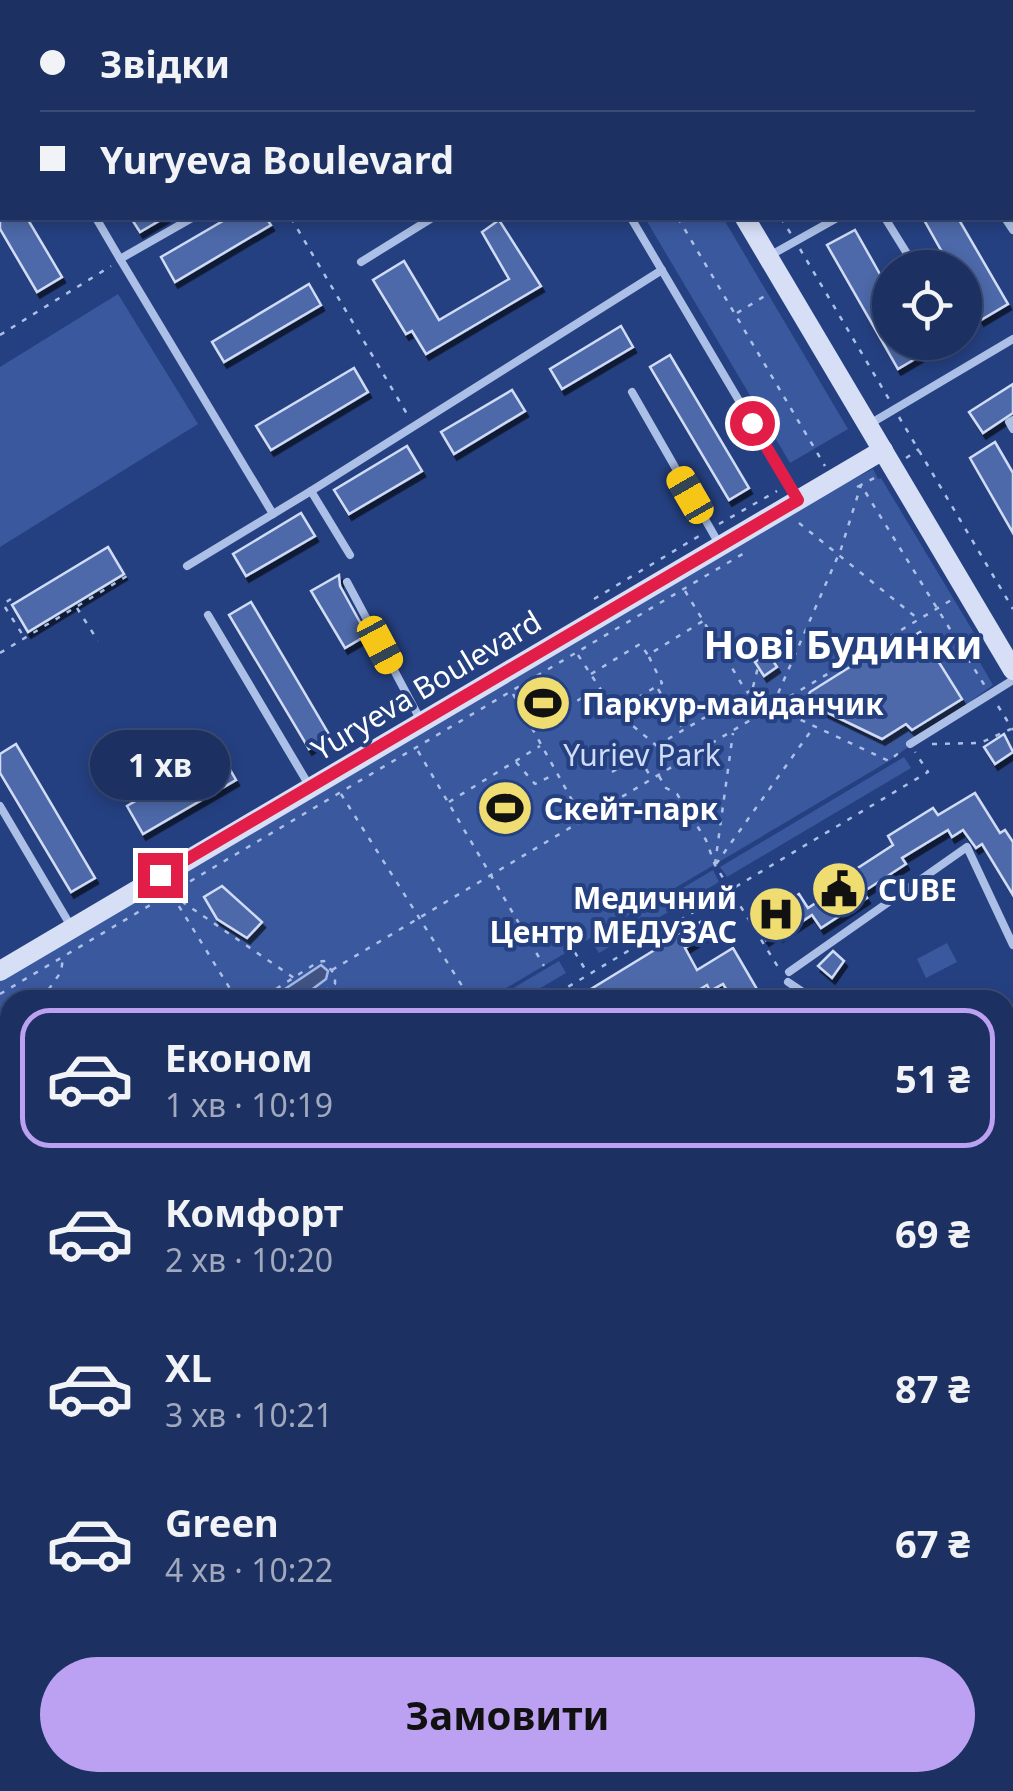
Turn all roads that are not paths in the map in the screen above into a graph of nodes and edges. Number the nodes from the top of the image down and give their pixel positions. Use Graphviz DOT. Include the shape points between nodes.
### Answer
graph roads {
  1 [pos="97,220"];
  2 [pos="189,220"];
  3 [pos="429,220"];
  4 [pos="631,220"];
  5 [pos="746,220"];
  6 [pos="833,220"];
  7 [pos="887,220"];
  8 [pos="905,250"];
  9 [pos="768,256"];
  10 [pos="120,260"];
  11 [pos="360,262"];
  12 [pos="662,270"];
  13 [pos="1013,340"];
  14 [pos="632,392"];
  15 [pos="1013,420"];
  16 [pos="868,425"];
  17 [pos="1013,429"];
  18 [pos="892,456"];
  19 [pos="311,491"];
  20 [pos="798,511"];
  21 [pos="273,514"];
  22 [pos="720,546"];
  23 [pos="350,554"];
  24 [pos="187,566"];
  25 [pos="347,582"];
  26 [pos="208,615"];
  27 [pos="1013,670"];
  28 [pos="1013,680"];
  29 [pos="415,734"];
  30 [pos="910,744"];
  31 [pos="310,788"];
  32 [pos="0,806"];
  33 [pos="72,928"];
  34 [pos="1013,945"];
  35 [pos="0,971"];
  36 [pos="789,972"];
  37 [pos="788,982"];
  38 [pos="800,990"];
  1 -- 10 [label="lane"];
  2 -- 10 [label="lane"];
  3 -- 11 [label="lane"];
  4 -- 12 [label="lane"];
  5 -- 9 [label="street"];
  6 -- 9 [label="lane"];
  7 -- 8 [label="lane"];
  9 -- 16 [label="street"];
  10 -- 21 [label="lane"];
  12 -- 19 [label="lane"];
  12 -- 20 [label="lane"];
  13 -- 16 [label="lane"];
  14 -- 22 [label="lane"];
  15 -- 17 [label="lane"];
  16 -- 18 [label="street"];
  18 -- 20 [label="street, Yuryeva Boulevard"];
  18 -- 27 [label="street"];
  19 -- 21 [label="lane"];
  19 -- 23 [label="lane"];
  20 -- 22 [label="street, Yuryeva Boulevard"];
  21 -- 24 [label="lane"];
  22 -- 29 [label="street, Yuryeva Boulevard"];
  25 -- 29 [label="lane"];
  26 -- 31 [label="lane"];
  28 -- 30 [label="lane"];
  29 -- 31 [label="street, Yuryeva Boulevard"];
  31 -- 33 [label="street, Yuryeva Boulevard" via="166,884"];
  32 -- 33 [label="lane"];
  33 -- 35 [label="street, Yuryeva Boulevard"];
  34 -- 36 [label="lane" via="967,847"];
  37 -- 38 [label="lane"];
}
